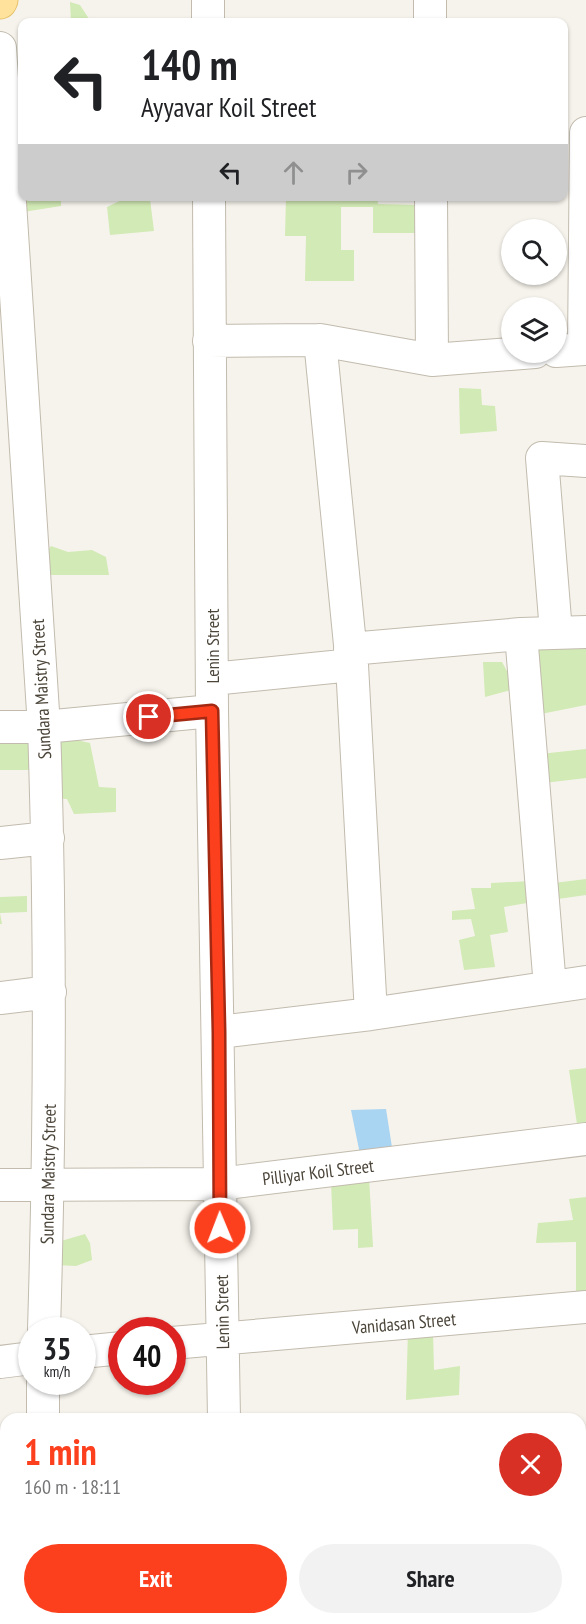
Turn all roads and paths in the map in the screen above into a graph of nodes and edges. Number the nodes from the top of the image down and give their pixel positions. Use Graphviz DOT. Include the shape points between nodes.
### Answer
graph roads {
  1 [pos="208,0"];
  2 [pos="430,0"];
  3 [pos="1,1"];
  4 [pos="208,18"];
  5 [pos="430,18"];
  6 [pos="0,19"];
  7 [pos="0,48"];
  8 [pos="586,133"];
  9 [pos="209,201"];
  10 [pos="431,201"];
  11 [pos="320,340"];
  12 [pos="209,341"];
  13 [pos="567,350"];
  14 [pos="501,355"];
  15 [pos="432,360"];
  16 [pos="586,461"];
  17 [pos="571,632"];
  18 [pos="520,634"];
  19 [pos="351,657"];
  20 [pos="212,679"];
  21 [pos="212,711"];
  22 [pos="44,726"];
  23 [pos="0,727"];
  24 [pos="48,838"];
  25 [pos="0,843"];
  26 [pos="586,982"];
  27 [pos="550,987"];
  28 [pos="50,992"];
  29 [pos="0,998"];
  30 [pos="371,1014"];
  31 [pos="219,1032"];
  32 [pos="586,1138"];
  33 [pos="48,1184"];
  34 [pos="219,1184"];
  35 [pos="0,1185"];
  36 [pos="586,1307"];
  37 [pos="44,1317"];
  38 [pos="222,1338"];
  39 [pos="186,1342"];
  40 [pos="18,1360"];
  41 [pos="0,1362"];
  42 [pos="43,1395"];
  43 [pos="43,1413"];
  44 [pos="224,1413"];
  1 -- 4 [label="street"];
  2 -- 5 [label="street"];
  3 -- 6 [label="street"];
  7 -- 22 [label="street, Sundara Maistry Street"];
  8 -- 13 [label="street" via="584,349"];
  9 -- 12 [label="street, Lenin Street"];
  10 -- 15 [label="street"];
  11 -- 12 [label="street"];
  11 -- 15 [label="street"];
  11 -- 19 [label="street"];
  12 -- 20 [label="street, Lenin Street"];
  14 -- 15 [label="street"];
  16 -- 17 [label="street" via="542,458"];
  17 -- 18 [label="street"];
  18 -- 19 [label="street"];
  18 -- 27 [label="street"];
  19 -- 20 [label="street"];
  19 -- 30 [label="street"];
  20 -- 21 [label="street, Lenin Street"];
  21 -- 22 [label="street"];
  21 -- 31 [label="street, Lenin Street"];
  22 -- 23 [label="street"];
  22 -- 24 [label="street, Sundara Maistry Street"];
  24 -- 25 [label="street"];
  24 -- 28 [label="street, Sundara Maistry Street"];
  26 -- 27 [label="street"];
  27 -- 30 [label="street"];
  28 -- 29 [label="street"];
  28 -- 33 [label="street, Sundara Maistry Street"];
  30 -- 31 [label="street"];
  31 -- 34 [label="street, Lenin Street"];
  32 -- 34 [label="street, Pilliyar Koil Street"];
  33 -- 34 [label="street, Pilliyar Koil Street"];
  33 -- 35 [label="street, Pilliyar Koil Street"];
  33 -- 37 [label="street, Sundara Maistry Street"];
  34 -- 38 [label="street, Lenin Street"];
  36 -- 38 [label="street, Vanidasan Street"];
  38 -- 39 [label="street, Vanidasan Street"];
  38 -- 44 [label="street, Lenin Street"];
  40 -- 41 [label="street"];
  42 -- 43 [label="street"];
}
